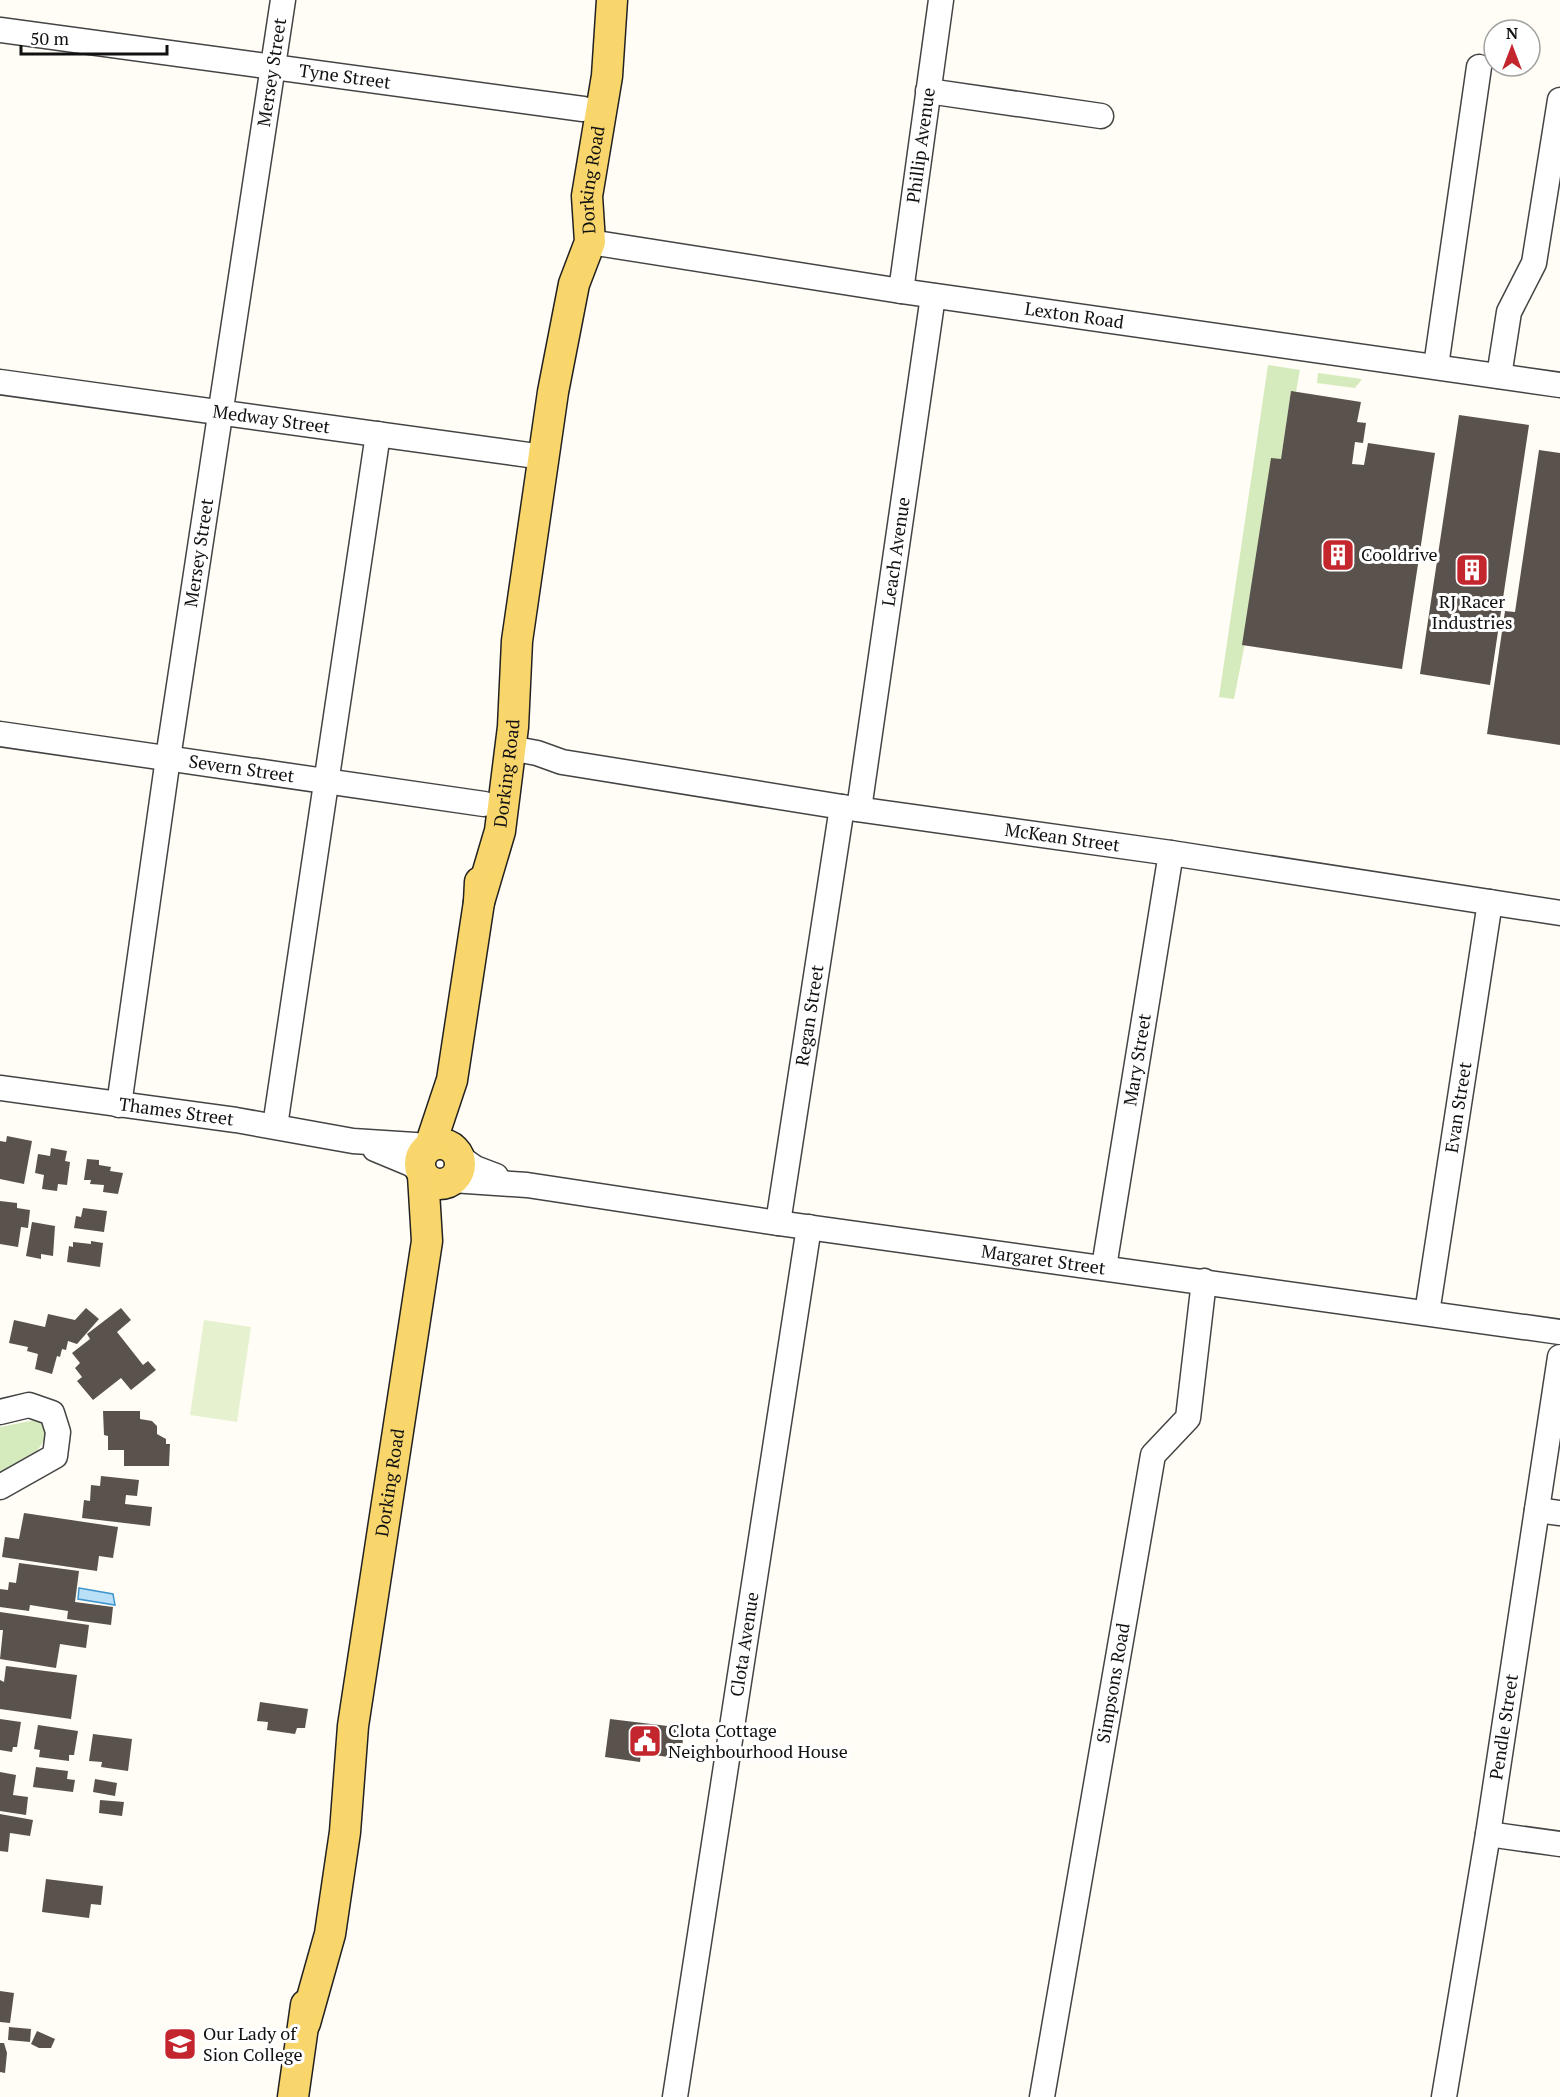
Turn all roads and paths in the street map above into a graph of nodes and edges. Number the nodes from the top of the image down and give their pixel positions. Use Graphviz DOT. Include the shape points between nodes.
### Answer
graph roads {
  1 [pos="283,0"];
  2 [pos="609,0"];
  3 [pos="941,0"];
  4 [pos="0,30"];
  5 [pos="273,67"];
  6 [pos="1479,67"];
  7 [pos="928,91"];
  8 [pos="1560,100"];
  9 [pos="583,109"];
  10 [pos="1101,116"];
  11 [pos="590,242"];
  12 [pos="901,291"];
  13 [pos="933,296"];
  14 [pos="1436,366"];
  15 [pos="1499,376"];
  16 [pos="0,382"];
  17 [pos="1560,385"];
  18 [pos="553,392"];
  19 [pos="222,412"];
  20 [pos="378,434"];
  21 [pos="543,457"];
  22 [pos="517,641"];
  23 [pos="0,734"];
  24 [pos="510,755"];
  25 [pos="168,758"];
  26 [pos="327,782"];
  27 [pos="484,804"];
  28 [pos="851,808"];
  29 [pos="1171,853"];
  30 [pos="479,902"];
  31 [pos="1490,902"];
  32 [pos="1560,913"];
  33 [pos="0,1088"];
  34 [pos="119,1105"];
  35 [pos="275,1126"];
  36 [pos="440,1164"];
  37 [pos="778,1223"];
  38 [pos="809,1227"];
  39 [pos="1104,1268"];
  40 [pos="1204,1281"];
  41 [pos="1427,1313"];
  42 [pos="1560,1332"];
  43 [pos="1560,1356"];
  44 [pos="0,1412"];
  45 [pos="0,1487"];
  46 [pos="1549,1512"];
  47 [pos="1488,1834"];
  48 [pos="1560,1844"];
  49 [pos="293,2097"];
  50 [pos="675,2097"];
  51 [pos="1042,2097"];
  52 [pos="1444,2097"];
  1 -- 5 [label="street, Mersey Street"];
  2 -- 9 [label="main road, Dorking Road"];
  2 -- 11 [label="main road, Dorking Road" via="607,76 587,196"];
  3 -- 7 [label="street, Phillip Avenue"];
  4 -- 5 [label="street, Tyne Street"];
  5 -- 9 [label="street, Tyne Street"];
  5 -- 19 [label="street, Mersey Street"];
  6 -- 14 [label="street"];
  7 -- 10 [label="street"];
  7 -- 12 [label="street, Phillip Avenue"];
  8 -- 15 [label="street" via="1534,263 1509,312"];
  9 -- 18 [label="main road, Dorking Road" via="570,198 572,237 556,292"];
  11 -- 12 [label="street, Lexton Road"];
  11 -- 18 [label="main road, Dorking Road" via="574,284"];
  12 -- 13 [label="street, Lexton Road"];
  13 -- 14 [label="street, Lexton Road"];
  13 -- 28 [label="street, Leach Avenue"];
  14 -- 15 [label="street, Lexton Road"];
  15 -- 17 [label="street, Lexton Road"];
  16 -- 19 [label="street, Medway Street"];
  18 -- 21 [label="main road, Dorking Road"];
  19 -- 20 [label="street, Medway Street"];
  19 -- 25 [label="street, Mersey Street"];
  20 -- 21 [label="street, Medway Street"];
  20 -- 26 [label="street"];
  21 -- 22 [label="main road, Dorking Road"];
  22 -- 24 [label="main road, Dorking Road"];
  22 -- 27 [label="main road, Dorking Road" via="497,714"];
  23 -- 25 [label="street, Severn Street"];
  24 -- 28 [label="street, McKean Street" via="537,753 562,762"];
  24 -- 30 [label="main road, Dorking Road" via="500,831"];
  25 -- 26 [label="street, Severn Street"];
  25 -- 34 [label="street, Mersey Street"];
  26 -- 27 [label="street, Severn Street"];
  26 -- 35 [label="street"];
  27 -- 30 [label="main road, Dorking Road"];
  28 -- 29 [label="street, McKean Street"];
  28 -- 37 [label="street, Regan Street"];
  29 -- 31 [label="street, McKean Street"];
  29 -- 39 [label="street, Mary Street"];
  30 -- 36 [label="main road, Dorking Road"];
  31 -- 32 [label="street, McKean Street"];
  31 -- 41 [label="street, Evan Street"];
  33 -- 34 [label="street, Thames Street"];
  34 -- 35 [label="street, Thames Street"];
  35 -- 36 [label="street, Thames Street" via="353,1141 411,1164"];
  36 -- 37 [label="street, Margaret Street" via="527,1185"];
  36 -- 49 [label="main road, Dorking Road" via="331,1857 330,1934 305,2023"];
  37 -- 38 [label="street, Margaret Street"];
  38 -- 39 [label="street, Margaret Street"];
  38 -- 50 [label="street, Clota Avenue"];
  39 -- 40 [label="street, Margaret Street"];
  40 -- 41 [label="street, Margaret Street"];
  40 -- 51 [label="street, Simpsons Road" via="1188,1418 1153,1455"];
  41 -- 42 [label="street, Margaret Street"];
  43 -- 46 [label="street, Pendle Street"];
  44 -- 45 [label="street" via="29,1405 52,1413 58,1432 55,1456"];
  46 -- 47 [label="street, Pendle Street"];
  47 -- 48 [label="street"];
  47 -- 52 [label="street, Pendle Street"];
}
